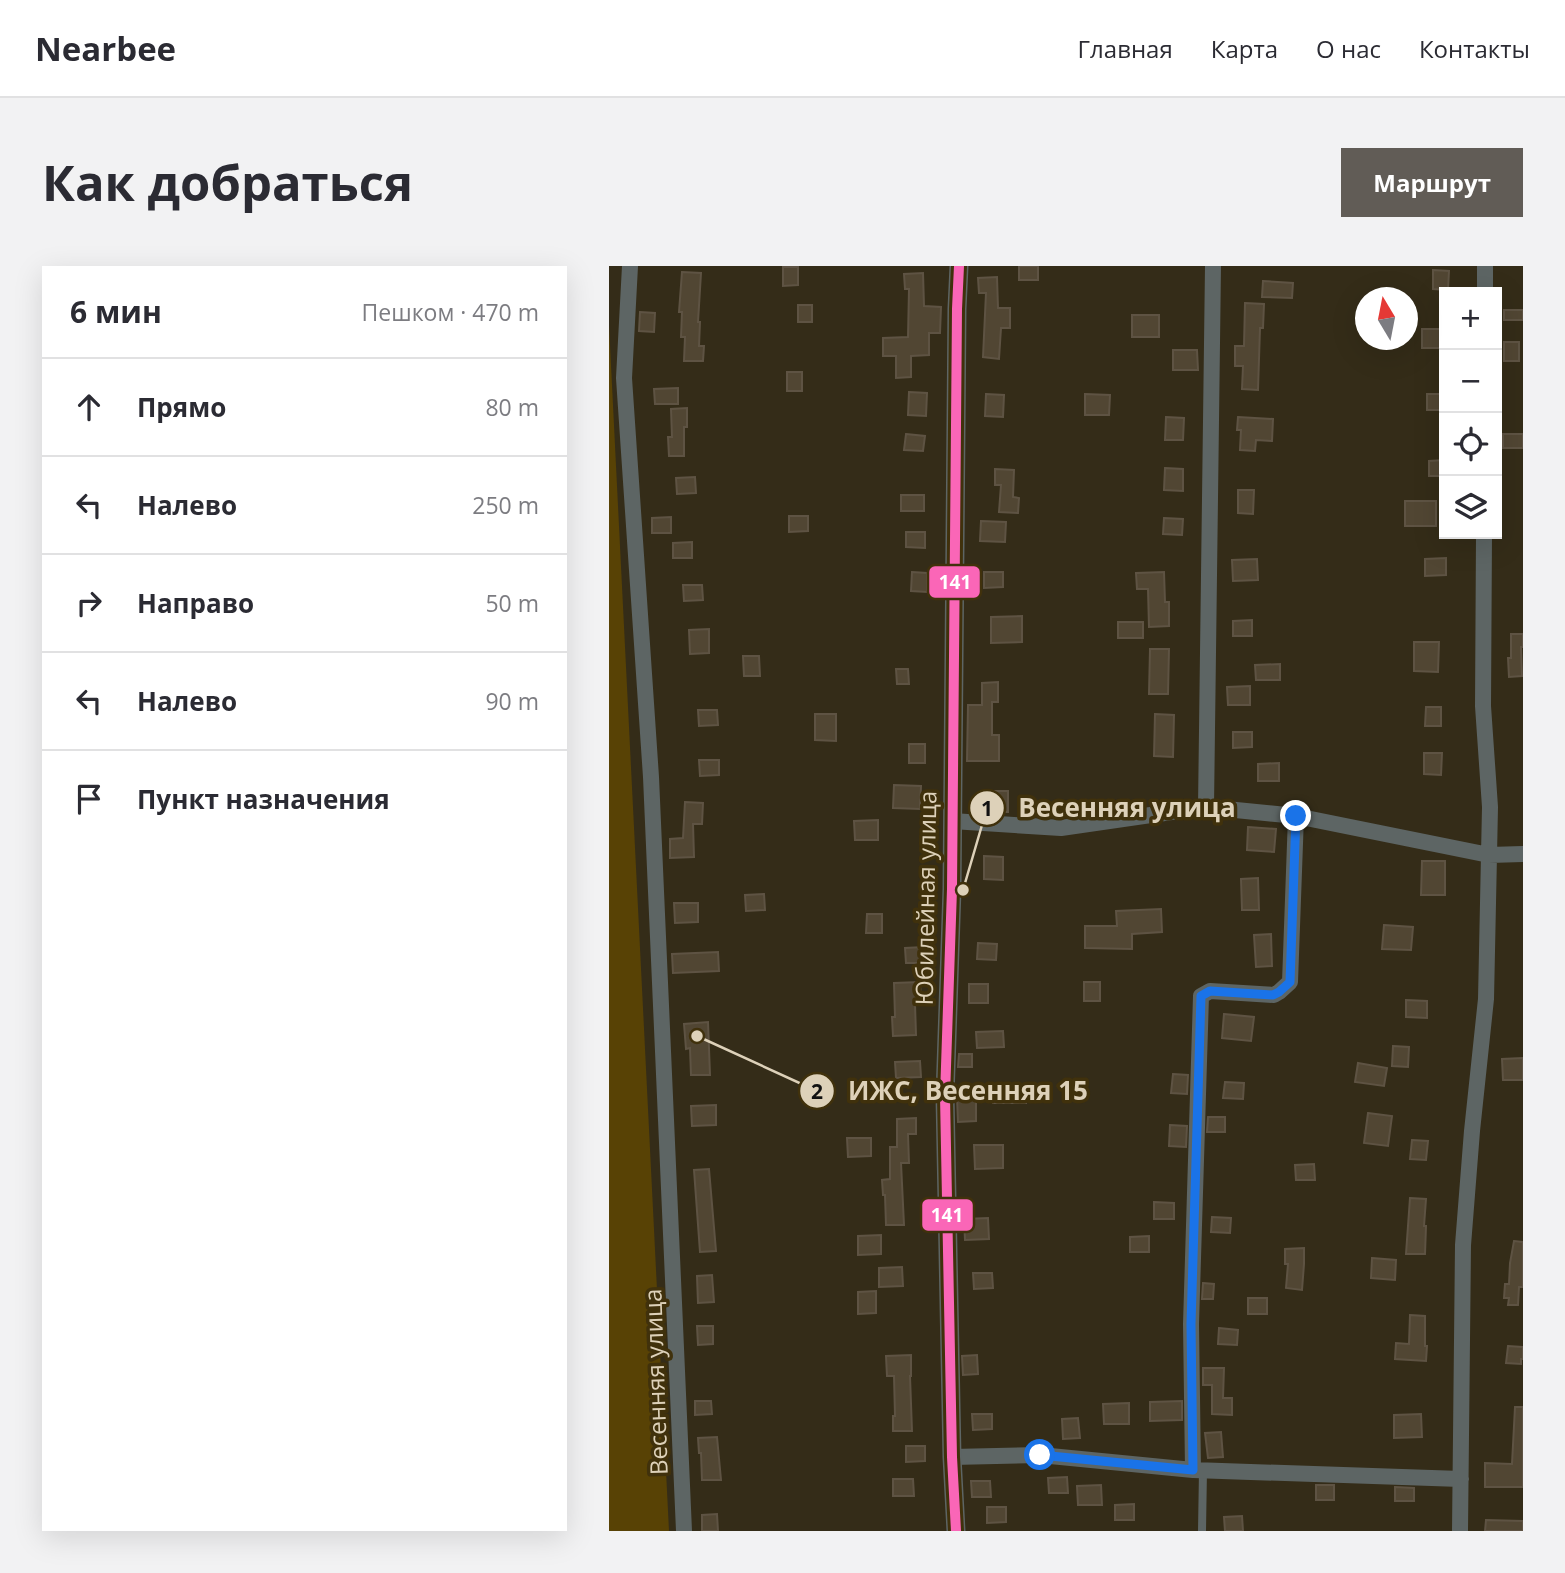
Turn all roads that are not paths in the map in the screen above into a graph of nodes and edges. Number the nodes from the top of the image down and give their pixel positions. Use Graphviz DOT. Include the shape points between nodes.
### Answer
graph roads {
  1 [pos="630,266"];
  2 [pos="959,266"];
  3 [pos="1213,266"];
  4 [pos="1485,266"];
  5 [pos="1485,287"];
  6 [pos="1484,539"];
  7 [pos="1206,807"];
  8 [pos="1296,816"];
  9 [pos="952,821"];
  10 [pos="1523,854"];
  11 [pos="1489,855"];
  12 [pos="952,1457"];
  13 [pos="1198,1470"];
  14 [pos="1461,1479"];
  15 [pos="684,1531"];
  16 [pos="956,1531"];
  17 [pos="1202,1531"];
  18 [pos="1460,1531"];
  1 -- 15 [label="street, Весенняя улица" via="624,378 651,777"];
  2 -- 9 [label="street, Юбилейная улица"];
  3 -- 7 [label="street"];
  4 -- 5 [label="street"];
  6 -- 11 [label="street" via="1483,706"];
  7 -- 8 [label="street"];
  7 -- 9 [label="street" via="1061,828"];
  8 -- 11 [label="street"];
  8 -- 13 [label="street" via="1290,982 1273,995 1210,991 1201,996 1191,1324"];
  9 -- 12 [label="street, Юбилейная улица" via="945,1096"];
  10 -- 11 [label="street"];
  11 -- 14 [label="street" via="1486,999 1463,1245"];
  12 -- 13 [label="street" via="1040,1455"];
  12 -- 16 [label="street, Юбилейная улица"];
  13 -- 14 [label="street"];
  13 -- 17 [label="lane"];
  14 -- 18 [label="street"];
}
